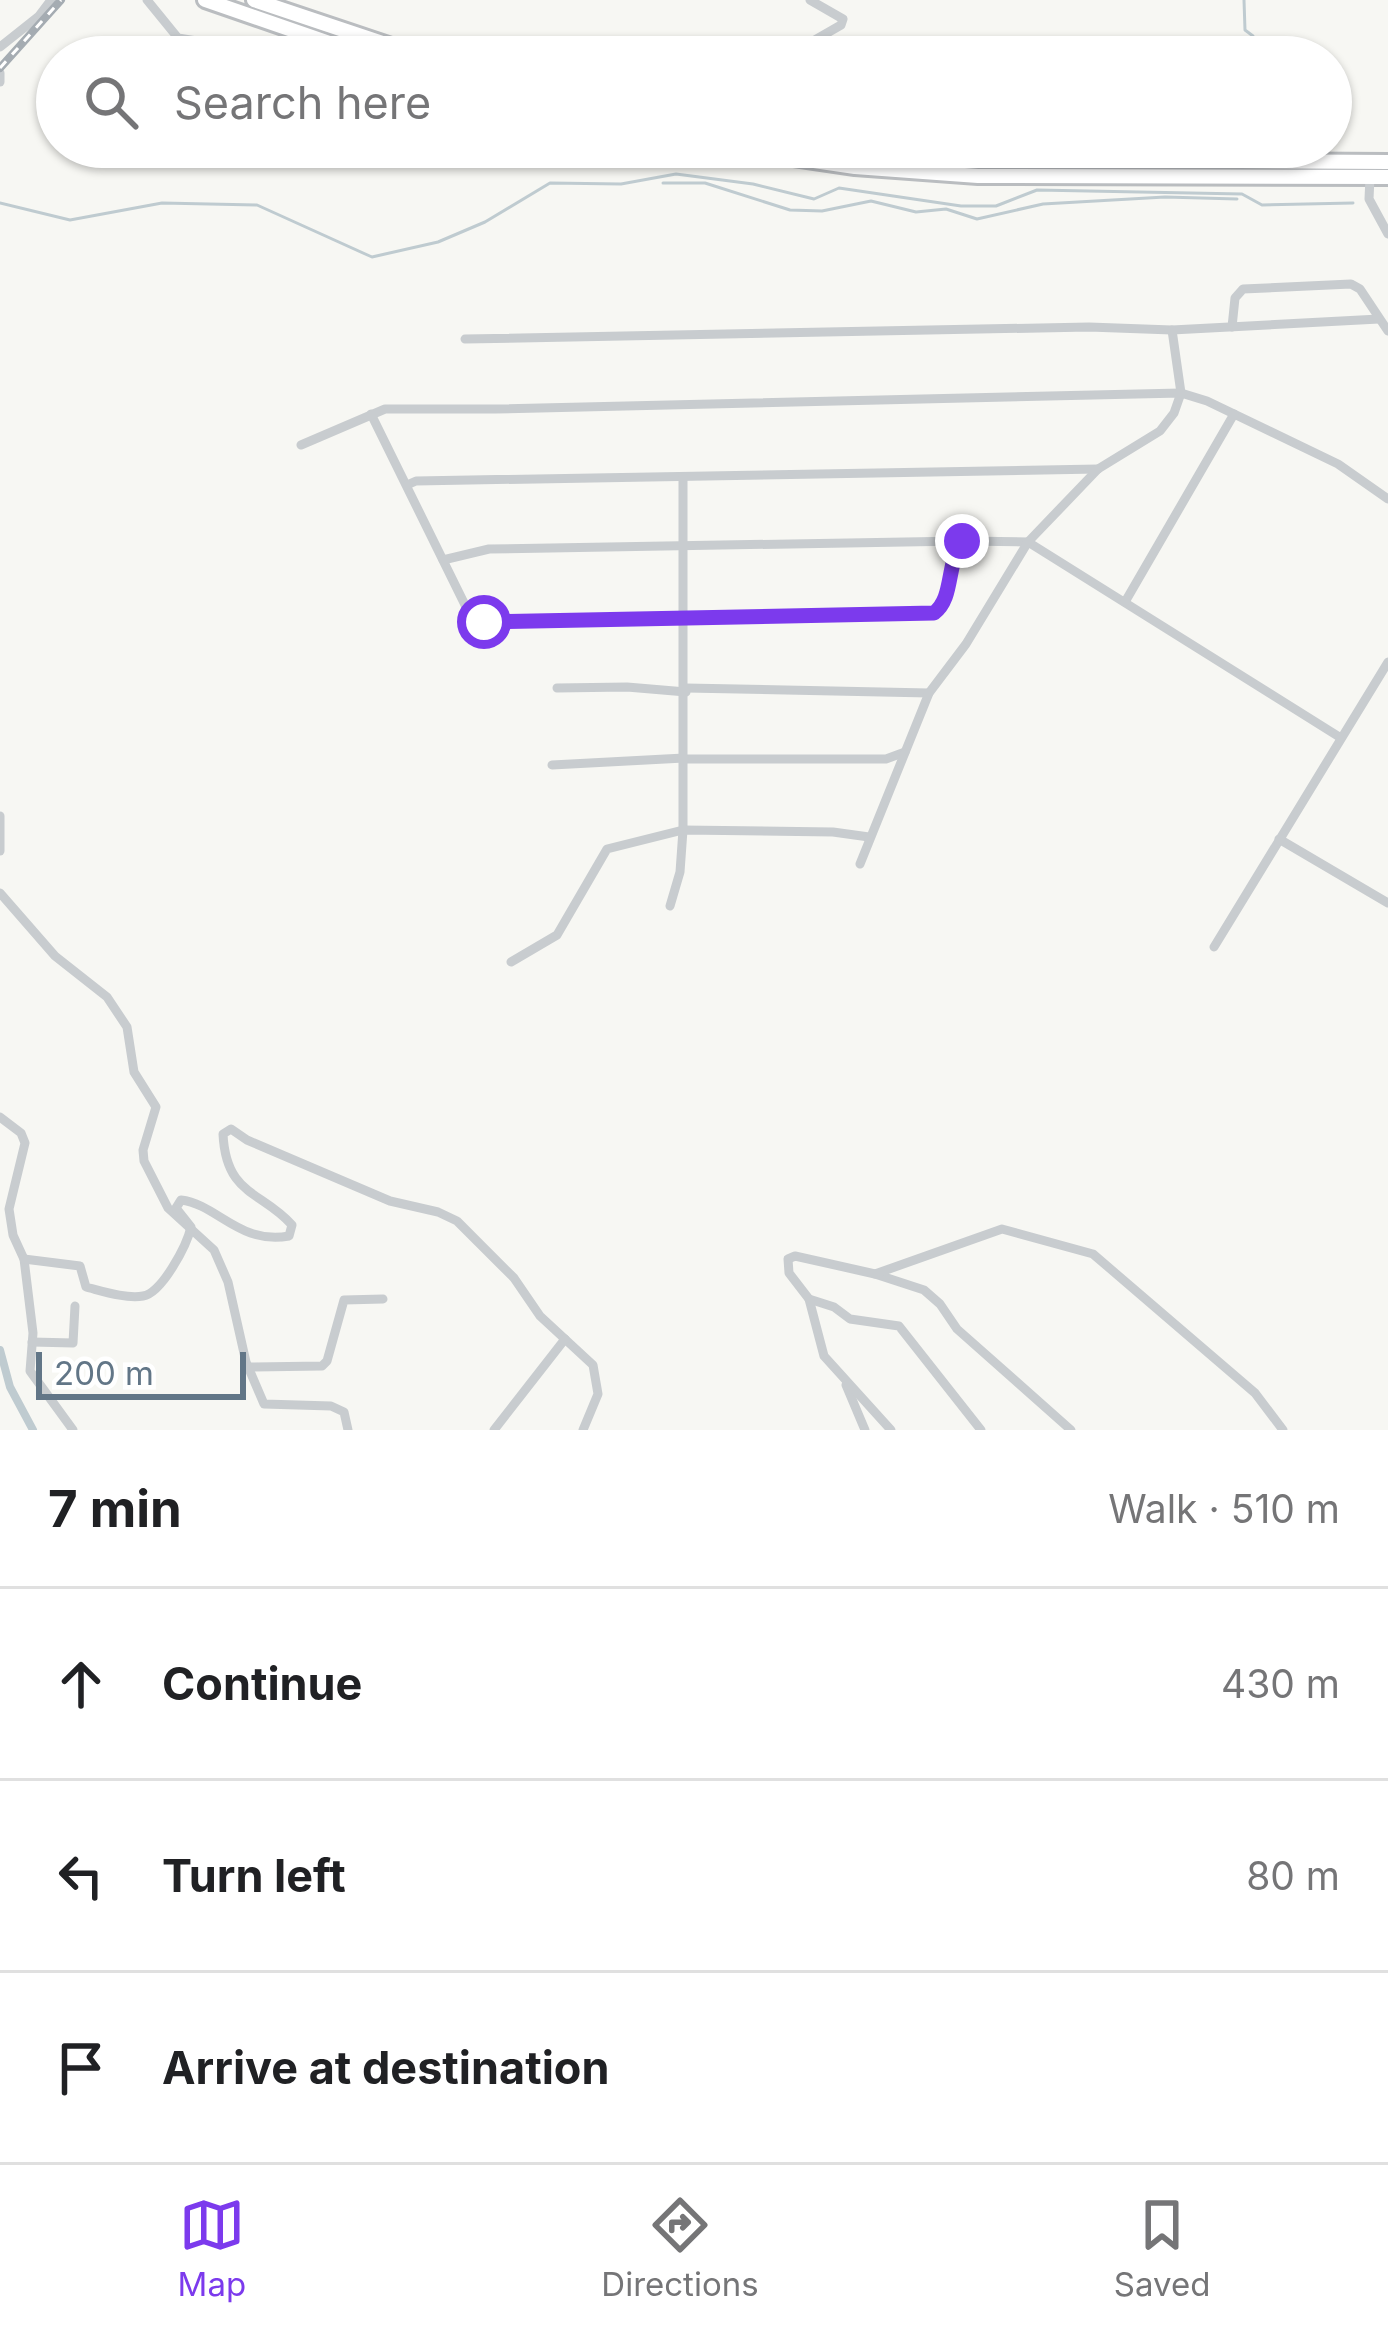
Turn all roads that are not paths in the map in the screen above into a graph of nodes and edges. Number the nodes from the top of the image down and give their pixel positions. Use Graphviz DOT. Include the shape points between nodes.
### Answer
graph roads {
  1 [pos="51,0"];
  2 [pos="148,0"];
  3 [pos="205,0"];
  4 [pos="254,0"];
  5 [pos="810,0"];
  6 [pos="176,36"];
  7 [pos="309,36"];
  8 [pos="361,36"];
  9 [pos="822,36"];
  10 [pos="0,47"];
  11 [pos="1352,163"];
  12 [pos="1388,163"];
  13 [pos="869,168"];
  14 [pos="1370,177"];
  15 [pos="1388,177"];
  16 [pos="1388,234"];
  17 [pos="1379,319"];
  18 [pos="1232,327"];
  19 [pos="1172,330"];
  20 [pos="1388,332"];
  21 [pos="466,340"];
  22 [pos="1181,393"];
  23 [pos="371,414"];
  24 [pos="1234,414"];
  25 [pos="301,445"];
  26 [pos="1098,469"];
  27 [pos="683,478"];
  28 [pos="407,485"];
  29 [pos="1388,499"];
  30 [pos="962,541"];
  31 [pos="1028,542"];
  32 [pos="684,546"];
  33 [pos="443,560"];
  34 [pos="1125,602"];
  35 [pos="682,616"];
  36 [pos="1388,662"];
  37 [pos="1383,680"];
  38 [pos="557,688"];
  39 [pos="686,690"];
  40 [pos="929,692"];
  41 [pos="1341,737"];
  42 [pos="905,752"];
  43 [pos="684,758"];
  44 [pos="552,765"];
  45 [pos="0,816"];
  46 [pos="683,830"];
  47 [pos="868,837"];
  48 [pos="1280,839"];
  49 [pos="0,851"];
  50 [pos="860,864"];
  51 [pos="0,893"];
  52 [pos="1388,903"];
  53 [pos="670,906"];
  54 [pos="1214,947"];
  55 [pos="511,962"];
  56 [pos="0,1117"];
  57 [pos="190,1227"];
  58 [pos="24,1259"];
  59 [pos="875,1274"];
  60 [pos="383,1299"];
  61 [pos="809,1299"];
  62 [pos="76,1306"];
  63 [pos="565,1339"];
  64 [pos="32,1342"];
  65 [pos="248,1367"];
  66 [pos="841,1374"];
  67 [pos="73,1430"];
  68 [pos="348,1430"];
  69 [pos="494,1430"];
  70 [pos="583,1430"];
  71 [pos="865,1430"];
  72 [pos="891,1430"];
  73 [pos="981,1430"];
  74 [pos="1071,1430"];
  75 [pos="1282,1430"];
  1 -- 10 [label="street"];
  2 -- 6 [label="street"];
  3 -- 7 [label="highway"];
  4 -- 8 [label="highway"];
  5 -- 9 [label="street" via="843,19"];
  11 -- 12 [label="highway"];
  13 -- 14 [label="highway" via="978,176"];
  14 -- 15 [label="highway"];
  14 -- 16 [label="street" via="1369,199"];
  17 -- 18 [label="street"];
  17 -- 18 [label="street" via="1356,285 1253,286 1235,298"];
  17 -- 20 [label="street"];
  18 -- 19 [label="street"];
  19 -- 21 [label="street"];
  19 -- 22 [label="street"];
  22 -- 23 [label="street"];
  22 -- 24 [label="street"];
  22 -- 26 [label="street" via="1160,430"];
  23 -- 25 [label="street"];
  23 -- 28 [label="street"];
  24 -- 29 [label="street" via="1338,464"];
  24 -- 34 [label="street"];
  26 -- 27 [label="street"];
  26 -- 31 [label="street"];
  27 -- 28 [label="street"];
  27 -- 32 [label="street"];
  28 -- 33 [label="street"];
  30 -- 31 [label="street"];
  30 -- 32 [label="street"];
  30 -- 35 [label="street" via="951,558 945,603 934,613"];
  31 -- 34 [label="street"];
  31 -- 40 [label="street"];
  32 -- 33 [label="street" via="489,549"];
  32 -- 35 [label="street"];
  33 -- 35 [label="street" via="479,622"];
  34 -- 41 [label="street"];
  35 -- 39 [label="street"];
  36 -- 37 [label="street"];
  37 -- 41 [label="street"];
  38 -- 39 [label="street"];
  39 -- 40 [label="street"];
  39 -- 43 [label="street"];
  40 -- 42 [label="street"];
  41 -- 48 [label="street"];
  42 -- 43 [label="street" via="886,759"];
  42 -- 47 [label="street"];
  43 -- 44 [label="street"];
  43 -- 46 [label="street"];
  45 -- 49 [label="street"];
  46 -- 47 [label="street"];
  46 -- 53 [label="street"];
  46 -- 55 [label="street" via="608,849 556,935"];
  47 -- 50 [label="street"];
  48 -- 52 [label="street"];
  48 -- 54 [label="street"];
  51 -- 57 [label="street" via="56,956 107,997 127,1027 134,1072 156,1107 144,1161 168,1208"];
  56 -- 58 [label="street" via="25,1143 9,1209"];
  57 -- 58 [label="street" via="175,1263 146,1295 86,1287 80,1266 70,1262"];
  57 -- 63 [label="street" via="177,1202 246,1231 289,1236 292,1225 236,1177 223,1142 236,1130 390,1201 457,1221"];
  57 -- 65 [label="street" via="214,1250 228,1282"];
  58 -- 64 [label="street"];
  59 -- 61 [label="street" via="788,1259"];
  59 -- 74 [label="street" via="924,1290"];
  59 -- 75 [label="street" via="1002,1229 1093,1254 1255,1393"];
  60 -- 65 [label="street" via="344,1300 322,1366"];
  61 -- 66 [label="street" via="824,1356"];
  61 -- 73 [label="street" via="850,1318 899,1326"];
  62 -- 64 [label="street" via="73,1342"];
  63 -- 69 [label="street"];
  63 -- 70 [label="street" via="598,1378"];
  64 -- 67 [label="street" via="32,1376"];
  65 -- 68 [label="street" via="264,1404 331,1406 344,1412"];
  66 -- 71 [label="street"];
  66 -- 72 [label="street"];
}
